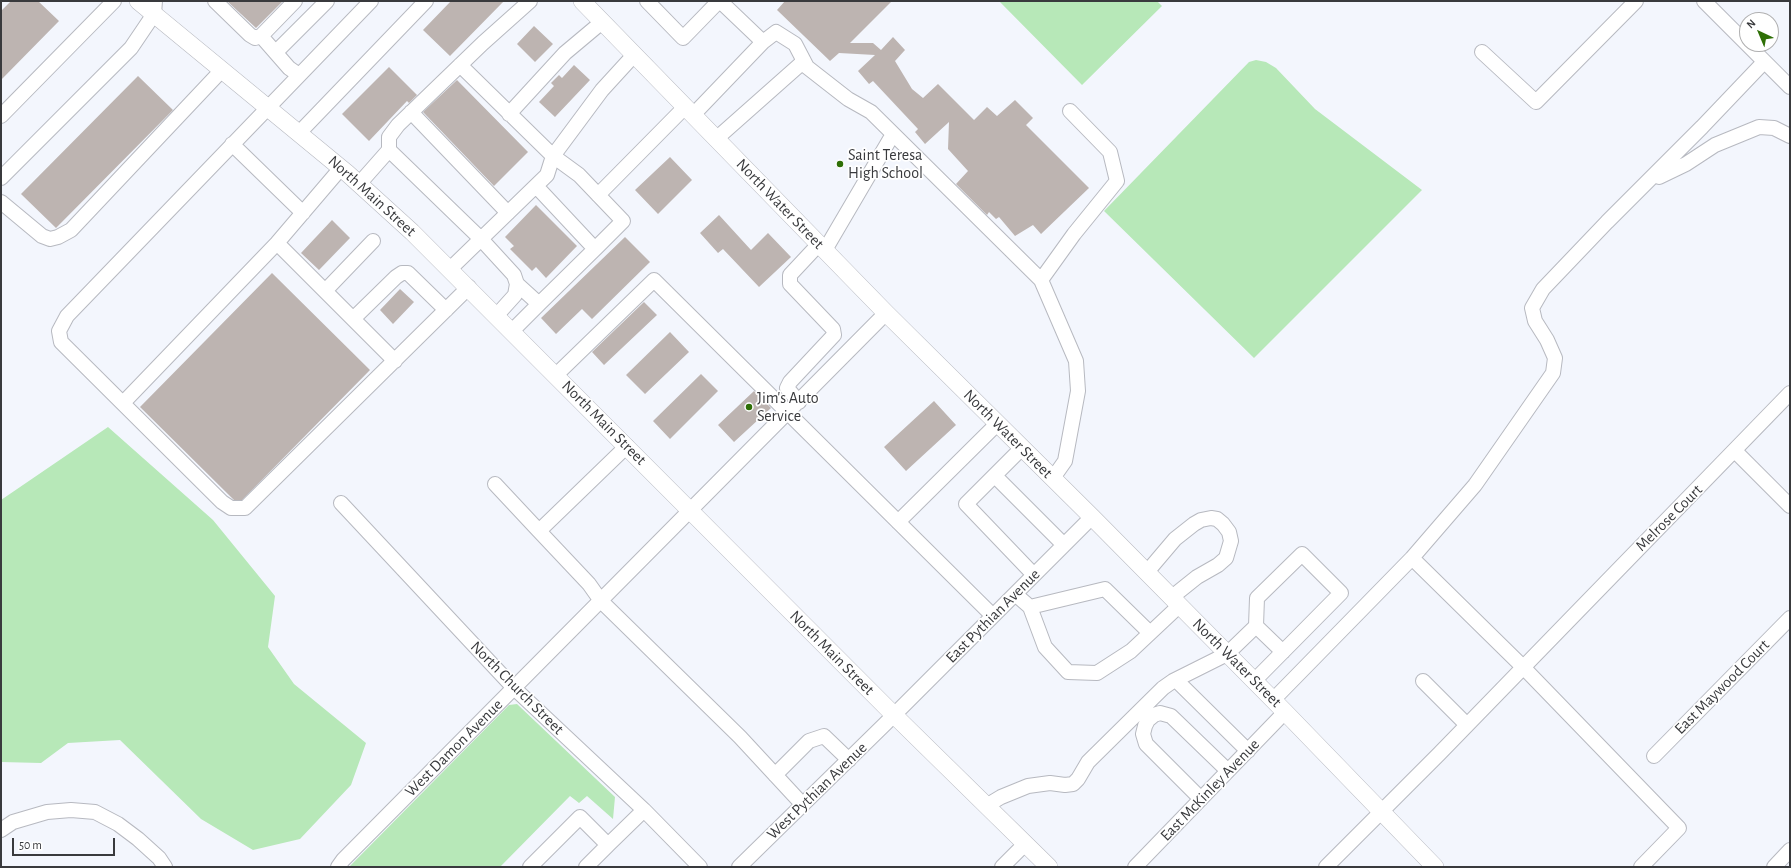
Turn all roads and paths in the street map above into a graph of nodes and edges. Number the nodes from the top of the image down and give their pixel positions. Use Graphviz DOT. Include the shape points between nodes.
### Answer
graph roads {
  1 [pos="114,1"];
  2 [pos="138,1"];
  3 [pos="215,1"];
  4 [pos="295,1"];
  5 [pos="327,1"];
  6 [pos="426,1"];
  7 [pos="530,1"];
  8 [pos="582,1"];
  9 [pos="647,1"];
  10 [pos="719,1"];
  11 [pos="1636,1"];
  12 [pos="1704,1"];
  13 [pos="365,3"];
  14 [pos="154,7"];
  15 [pos="602,22"];
  16 [pos="261,36"];
  17 [pos="763,42"];
  18 [pos="276,52"];
  19 [pos="1482,52"];
  20 [pos="634,54"];
  21 [pos="804,61"];
  22 [pos="1764,62"];
  23 [pos="460,65"];
  24 [pos="222,70"];
  25 [pos="299,75"];
  26 [pos="1790,87"];
  27 [pos="268,107"];
  28 [pos="689,111"];
  29 [pos="1070,111"];
  30 [pos="411,112"];
  31 [pos="509,114"];
  32 [pos="1,116"];
  33 [pos="299,133"];
  34 [pos="894,134"];
  35 [pos="1790,136"];
  36 [pos="716,139"];
  37 [pos="232,144"];
  38 [pos="389,150"];
  39 [pos="553,156"];
  40 [pos="341,168"];
  41 [pos="1,178"];
  42 [pos="1648,182"];
  43 [pos="359,184"];
  44 [pos="536,186"];
  45 [pos="598,195"];
  46 [pos="1,202"];
  47 [pos="303,213"];
  48 [pos="508,213"];
  49 [pos="481,239"];
  50 [pos="373,241"];
  51 [pos="277,243"];
  52 [pos="822,247"];
  53 [pos="595,249"];
  54 [pos="450,269"];
  55 [pos="1042,280"];
  56 [pos="517,284"];
  57 [pos="469,287"];
  58 [pos="324,291"];
  59 [pos="539,304"];
  60 [pos="446,310"];
  61 [pos="886,313"];
  62 [pos="497,315"];
  63 [pos="353,319"];
  64 [pos="512,331"];
  65 [pos="394,361"];
  66 [pos="556,375"];
  67 [pos="1790,393"];
  68 [pos="799,402"];
  69 [pos="123,403"];
  70 [pos="788,412"];
  71 [pos="998,423"];
  72 [pos="627,446"];
  73 [pos="1022,448"];
  74 [pos="1735,451"];
  75 [pos="994,476"];
  76 [pos="1053,478"];
  77 [pos="495,484"];
  78 [pos="341,503"];
  79 [pos="1790,506"];
  80 [pos="691,511"];
  81 [pos="1092,517"];
  82 [pos="898,522"];
  83 [pos="539,531"];
  84 [pos="1064,545"];
  85 [pos="1412,558"];
  86 [pos="1147,572"];
  87 [pos="1034,575"];
  88 [pos="1015,594"];
  89 [pos="601,601"];
  90 [pos="1176,601"];
  91 [pos="1030,607"];
  92 [pos="993,616"];
  93 [pos="1790,618"];
  94 [pos="1256,626"];
  95 [pos="1150,633"];
  96 [pos="1283,652"];
  97 [pos="1227,654"];
  98 [pos="1523,667"];
  99 [pos="1176,680"];
  100 [pos="1254,681"];
  101 [pos="1423,681"];
  102 [pos="514,688"];
  103 [pos="1274,700"];
  104 [pos="1286,712"];
  105 [pos="894,715"];
  106 [pos="1144,716"];
  107 [pos="1467,725"];
  108 [pos="1248,751"];
  109 [pos="1654,756"];
  110 [pos="849,760"];
  111 [pos="1228,772"];
  112 [pos="775,775"];
  113 [pos="1201,799"];
  114 [pos="803,805"];
  115 [pos="986,806"];
  116 [pos="644,810"];
  117 [pos="1382,812"];
  118 [pos="1,830"];
  119 [pos="1025,844"];
  120 [pos="608,845"];
  121 [pos="1790,850"];
  122 [pos="165,867"];
  123 [pos="338,867"];
  124 [pos="530,867"];
  125 [pos="586,867"];
  126 [pos="700,867"];
  127 [pos="739,867"];
  128 [pos="1002,867"];
  129 [pos="1049,867"];
  130 [pos="1135,867"];
  131 [pos="1326,867"];
  132 [pos="1435,867"];
  133 [pos="1641,867"];
  134 [pos="1774,867"];
  1 -- 32 [label="street"];
  2 -- 14 [label="main road, North Main Street"];
  3 -- 16 [label="street" via="250,35 255,38"];
  4 -- 16 [label="street"];
  5 -- 18 [label="street"];
  6 -- 33 [label="street"];
  7 -- 23 [label="street"];
  8 -- 15 [label="main road, North Water Street"];
  9 -- 10 [label="street" via="683,38"];
  10 -- 17 [label="street"];
  11 -- 19 [label="street" via="1536,102"];
  12 -- 22 [label="street"];
  13 -- 25 [label="street"];
  14 -- 24 [label="main road, North Main Street"];
  14 -- 41 [label="street" via="131,48"];
  15 -- 20 [label="main road, North Water Street"];
  15 -- 31 [label="street" via="566,53"];
  16 -- 18 [label="street"];
  17 -- 21 [label="street" via="776,32 795,44"];
  17 -- 28 [label="street"];
  18 -- 25 [label="street" via="289,68"];
  20 -- 28 [label="main road, North Water Street"];
  20 -- 39 [label="street" via="602,90"];
  21 -- 34 [label="street" via="807,67 848,99 871,112"];
  21 -- 36 [label="street"];
  22 -- 26 [label="street"];
  22 -- 42 [label="street"];
  23 -- 30 [label="street"];
  23 -- 31 [label="street"];
  24 -- 27 [label="main road, North Main Street"];
  24 -- 46 [label="street" via="71,230 50,239 42,236"];
  25 -- 27 [label="street"];
  27 -- 33 [label="main road, North Main Street"];
  27 -- 37 [label="street"];
  28 -- 36 [label="main road, North Water Street"];
  28 -- 45 [label="street"];
  29 -- 55 [label="street" via="1110,152 1117,182 1074,234"];
  30 -- 38 [label="street" via="389,137"];
  30 -- 48 [label="street"];
  31 -- 39 [label="street"];
  33 -- 40 [label="main road, North Main Street"];
  34 -- 52 [label="street"];
  34 -- 55 [label="street"];
  35 -- 42 [label="street" via="1774,128 1759,127 1716,145 1686,164"];
  36 -- 52 [label="main road, North Water Street"];
  37 -- 47 [label="street"];
  37 -- 69 [label="street" via="67,316 59,332 60,342"];
  38 -- 43 [label="street"];
  38 -- 49 [label="street"];
  39 -- 44 [label="street" via="547,175"];
  39 -- 45 [label="street" via="579,175"];
  40 -- 43 [label="main road, North Main Street"];
  40 -- 47 [label="street"];
  42 -- 85 [label="street" via="1543,289 1532,308 1535,321 1555,358 1552,373 1475,485"];
  43 -- 54 [label="main road, North Main Street"];
  44 -- 48 [label="street"];
  44 -- 53 [label="street"];
  45 -- 53 [label="street" via="623,220"];
  47 -- 51 [label="street"];
  48 -- 49 [label="street"];
  49 -- 54 [label="street"];
  49 -- 56 [label="street" via="514,275"];
  50 -- 58 [label="street"];
  51 -- 58 [label="street"];
  51 -- 69 [label="street"];
  52 -- 61 [label="main road, North Water Street"];
  52 -- 68 [label="street" via="790,275 790,284 833,329 834,335 786,388"];
  53 -- 59 [label="street"];
  54 -- 57 [label="main road, North Main Street"];
  55 -- 76 [label="street" via="1076,361 1078,391 1066,461"];
  56 -- 59 [label="street"];
  56 -- 62 [label="street" via="515,295"];
  57 -- 60 [label="street"];
  57 -- 62 [label="main road, North Main Street"];
  58 -- 63 [label="street"];
  59 -- 64 [label="street"];
  60 -- 63 [label="street" via="408,274 402,273"];
  60 -- 65 [label="street"];
  61 -- 68 [label="street, West Damon Avenue"];
  61 -- 71 [label="main road, North Water Street"];
  62 -- 64 [label="main road, North Main Street"];
  63 -- 65 [label="street"];
  64 -- 66 [label="main road, North Main Street"];
  65 -- 69 [label="street" via="245,508 231,508 222,502"];
  66 -- 70 [label="street" via="654,280"];
  66 -- 72 [label="main road, North Main Street"];
  67 -- 74 [label="street, Melrose Court"];
  68 -- 70 [label="street, West Damon Avenue"];
  70 -- 80 [label="street, West Damon Avenue"];
  70 -- 82 [label="street"];
  71 -- 73 [label="main road, North Water Street"];
  71 -- 82 [label="street"];
  72 -- 80 [label="main road, North Main Street"];
  72 -- 83 [label="street"];
  73 -- 75 [label="street"];
  73 -- 76 [label="main road, North Water Street"];
  74 -- 79 [label="street"];
  74 -- 98 [label="street, Melrose Court"];
  75 -- 84 [label="street"];
  75 -- 87 [label="street" via="966,504"];
  76 -- 81 [label="main road, North Water Street"];
  77 -- 83 [label="street"];
  78 -- 102 [label="street, North Church Street"];
  80 -- 89 [label="street, West Damon Avenue"];
  80 -- 105 [label="main road, North Main Street"];
  81 -- 84 [label="street, East Pythian Avenue"];
  81 -- 86 [label="main road, North Water Street"];
  82 -- 92 [label="street"];
  83 -- 89 [label="street" via="589,584"];
  84 -- 87 [label="street, East Pythian Avenue"];
  85 -- 98 [label="street"];
  85 -- 103 [label="street"];
  86 -- 90 [label="main road, North Water Street"];
  86 -- 90 [label="street" via="1175,539 1194,524 1211,518 1223,524 1230,532 1231,541 1226,558 1197,577"];
  87 -- 88 [label="street, East Pythian Avenue"];
  88 -- 91 [label="street"];
  88 -- 92 [label="street, East Pythian Avenue"];
  89 -- 102 [label="street, West Damon Avenue"];
  89 -- 112 [label="street" via="740,737"];
  90 -- 95 [label="street"];
  90 -- 97 [label="main road, North Water Street"];
  91 -- 95 [label="street" via="1105,589"];
  91 -- 95 [label="street" via="1045,647 1068,672 1097,673 1131,651"];
  92 -- 105 [label="street, East Pythian Avenue"];
  93 -- 109 [label="street, East Maywood Court"];
  94 -- 96 [label="street"];
  94 -- 96 [label="street" via="1257,598 1302,554 1341,593"];
  94 -- 97 [label="street"];
  96 -- 100 [label="street"];
  97 -- 99 [label="street"];
  97 -- 100 [label="main road, North Water Street"];
  98 -- 107 [label="street, Melrose Court"];
  98 -- 133 [label="street" via="1679,828"];
  99 -- 106 [label="street" via="1163,688"];
  99 -- 108 [label="street"];
  100 -- 103 [label="main road, North Water Street"];
  101 -- 107 [label="street"];
  102 -- 116 [label="street, North Church Street"];
  102 -- 123 [label="street, West Damon Avenue"];
  103 -- 104 [label="main road, North Water Street"];
  104 -- 108 [label="street, East McKinley Avenue"];
  104 -- 117 [label="main road, North Water Street"];
  105 -- 110 [label="street, West Pythian Avenue"];
  105 -- 115 [label="main road, North Main Street"];
  106 -- 111 [label="street" via="1160,713 1171,716"];
  106 -- 113 [label="street" via="1143,734 1146,744"];
  106 -- 115 [label="street" via="1088,762 1073,784 1050,783 1028,786"];
  107 -- 117 [label="street, Melrose Court"];
  108 -- 111 [label="street, East McKinley Avenue"];
  110 -- 112 [label="street" via="824,736 809,741"];
  110 -- 114 [label="street, West Pythian Avenue"];
  111 -- 113 [label="street, East McKinley Avenue"];
  112 -- 114 [label="street"];
  113 -- 130 [label="street, East McKinley Avenue"];
  114 -- 127 [label="street, West Pythian Avenue"];
  115 -- 119 [label="main road, North Main Street"];
  116 -- 120 [label="street"];
  116 -- 126 [label="street, North Church Street"];
  117 -- 131 [label="street"];
  117 -- 132 [label="main road, North Water Street"];
  118 -- 122 [label="street" via="13,822 47,812 95,812 118,824 138,839"];
  119 -- 128 [label="street"];
  119 -- 129 [label="main road, North Main Street"];
  120 -- 124 [label="street" via="580,817"];
  120 -- 125 [label="street"];
  121 -- 134 [label="street"];
}
